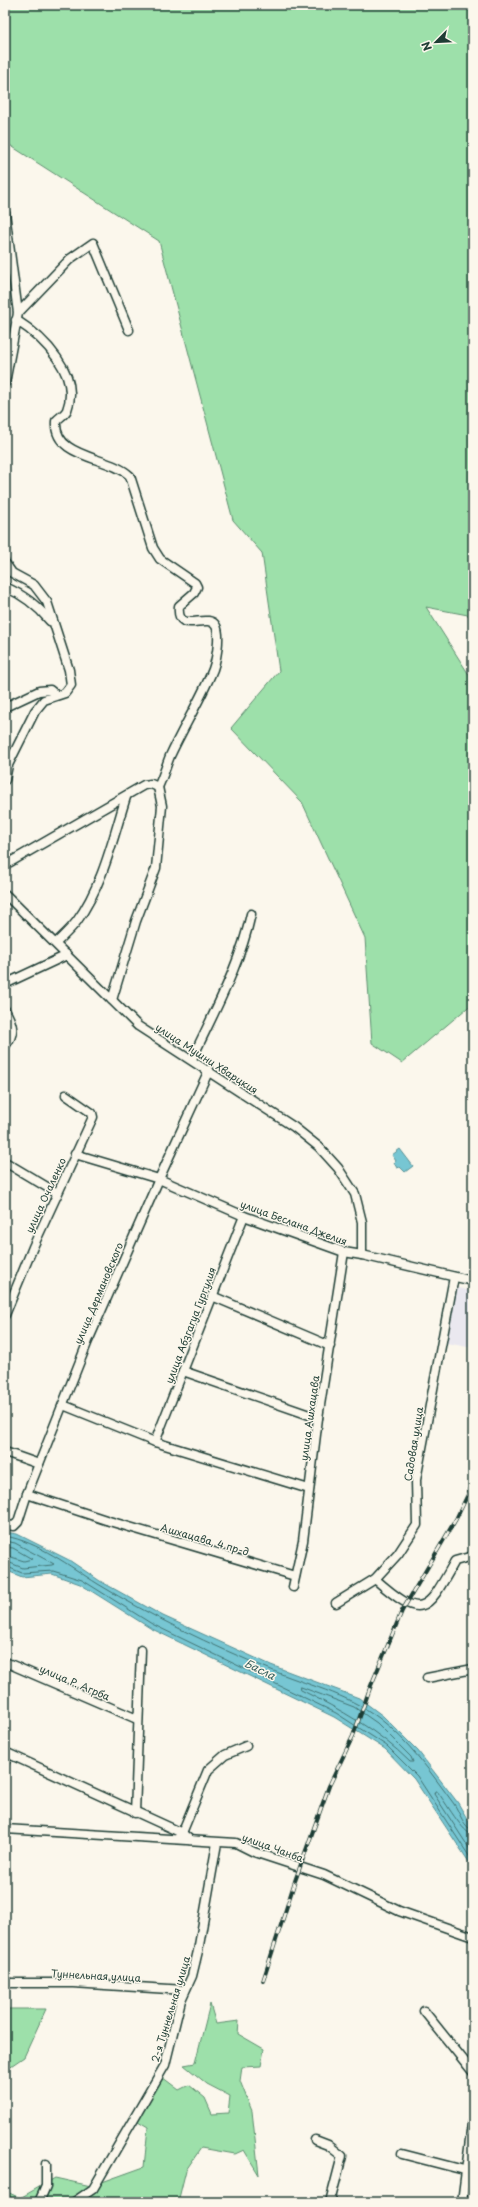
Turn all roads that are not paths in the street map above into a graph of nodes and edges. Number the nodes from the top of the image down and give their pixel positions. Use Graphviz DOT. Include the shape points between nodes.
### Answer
graph roads {
  1 [pos="5,213"];
  2 [pos="17,317"];
  3 [pos="129,330"];
  4 [pos="5,383"];
  5 [pos="5,563"];
  6 [pos="5,588"];
  7 [pos="52,623"];
  8 [pos="56,695"];
  9 [pos="5,707"];
  10 [pos="5,780"];
  11 [pos="158,787"];
  12 [pos="126,797"];
  13 [pos="5,865"];
  14 [pos="5,894"];
  15 [pos="251,914"];
  16 [pos="56,944"];
  17 [pos="67,955"];
  18 [pos="5,984"];
  19 [pos="112,1000"];
  20 [pos="5,1010"];
  21 [pos="5,1046"];
  22 [pos="192,1059"];
  23 [pos="209,1070"];
  24 [pos="66,1095"];
  25 [pos="75,1154"];
  26 [pos="5,1162"];
  27 [pos="159,1179"];
  28 [pos="57,1193"];
  29 [pos="244,1216"];
  30 [pos="344,1252"];
  31 [pos="362,1255"];
  32 [pos="454,1277"];
  33 [pos="473,1281"];
  34 [pos="212,1296"];
  35 [pos="6,1311"];
  36 [pos="330,1346"];
  37 [pos="183,1371"];
  38 [pos="62,1405"];
  39 [pos="318,1418"];
  40 [pos="155,1442"];
  41 [pos="5,1452"];
  42 [pos="39,1464"];
  43 [pos="309,1489"];
  44 [pos="27,1494"];
  45 [pos="5,1525"];
  46 [pos="473,1556"];
  47 [pos="295,1576"];
  48 [pos="376,1579"];
  49 [pos="293,1587"];
  50 [pos="336,1603"];
  51 [pos="141,1650"];
  52 [pos="5,1662"];
  53 [pos="473,1669"];
  54 [pos="427,1678"];
  55 [pos="137,1720"];
  56 [pos="246,1746"];
  57 [pos="5,1762"];
  58 [pos="135,1814"];
  59 [pos="5,1829"];
  60 [pos="182,1833"];
  61 [pos="176,1840"];
  62 [pos="190,1840"];
  63 [pos="217,1843"];
  64 [pos="473,1937"];
  65 [pos="5,1983"];
  66 [pos="186,1990"];
  67 [pos="424,2011"];
  68 [pos="473,2072"];
  69 [pos="473,2116"];
  70 [pos="316,2140"];
  71 [pos="402,2154"];
  72 [pos="46,2164"];
  73 [pos="470,2172"];
  74 [pos="39,2202"];
  75 [pos="74,2202"];
  76 [pos="330,2202"];
  77 [pos="462,2202"];
  1 -- 2 [label="street"];
  2 -- 3 [label="street" via="70,259 93,243"];
  2 -- 4 [label="street"];
  2 -- 11 [label="street" via="34,331 61,362 67,378 67,411 56,421 58,435 76,452 123,470 130,476 153,548 160,559 197,587 179,606 178,614 186,622 210,621 218,630 217,654 212,674 170,757"];
  5 -- 7 [label="street" via="12,573 34,585 47,602"];
  6 -- 7 [label="street" via="37,605"];
  7 -- 8 [label="street" via="69,670 70,685 65,693"];
  8 -- 9 [label="street" via="50,690 39,691"];
  8 -- 10 [label="street" via="44,700 35,711 8,765"];
  11 -- 12 [label="street" via="144,785"];
  11 -- 19 [label="street" via="162,806 156,868 136,921"];
  12 -- 13 [label="street"];
  12 -- 16 [label="street" via="92,893 77,921"];
  14 -- 16 [label="street, улица Мушни Хварцкия"];
  15 -- 22 [label="street" via="245,939 227,984"];
  16 -- 17 [label="street, улица Мушни Хварцкия"];
  17 -- 18 [label="street"];
  17 -- 19 [label="street, улица Мушни Хварцкия"];
  19 -- 22 [label="street, улица Мушни Хварцкия" via="138,1026"];
  20 -- 21 [label="street" via="12,1022 13,1030"];
  22 -- 23 [label="street, улица Мушни Хварцкия"];
  23 -- 27 [label="street, улица Дермановского"];
  23 -- 31 [label="street, улица Мушни Хварцкия" via="294,1127 338,1168 355,1194 362,1222"];
  24 -- 25 [label="street, улица Очаленко" via="92,1113 93,1117"];
  25 -- 27 [label="street, улица Беслана Джелия"];
  25 -- 28 [label="street, улица Очаленко"];
  26 -- 28 [label="street"];
  27 -- 29 [label="street, улица Беслана Джелия"];
  27 -- 38 [label="street, улица Дермановского"];
  28 -- 35 [label="street, улица Очаленко"];
  29 -- 30 [label="street, улица Беслана Джелия"];
  29 -- 34 [label="street, улица Абзгагуа Гургулия"];
  30 -- 31 [label="street, улица Беслана Джелия"];
  30 -- 36 [label="street, улица Ашхацава"];
  31 -- 32 [label="street, улица Беслана Джелия"];
  32 -- 33 [label="street, улица Беслана Джелия"];
  32 -- 48 [label="street, Садовая улица" via="416,1480 417,1525 398,1554"];
  34 -- 36 [label="street"];
  34 -- 37 [label="street, улица Абзгагуа Гургулия"];
  36 -- 39 [label="street, улица Ашхацава"];
  37 -- 39 [label="street"];
  37 -- 40 [label="street, улица Абзгагуа Гургулия"];
  38 -- 40 [label="street"];
  38 -- 42 [label="street, улица Дермановского"];
  39 -- 43 [label="street, улица Ашхацава"];
  40 -- 43 [label="street"];
  41 -- 42 [label="street"];
  42 -- 44 [label="street, улица Дермановского"];
  43 -- 47 [label="street, улица Ашхацава" via="303,1541"];
  44 -- 45 [label="street, улица Дермановского" via="18,1522 14,1526"];
  44 -- 47 [label="street, Ашхацава, 4 пр-д"];
  46 -- 48 [label="street" via="455,1561 431,1601 423,1607 414,1607 395,1596"];
  47 -- 49 [label="street, улица Ашхацава"];
  48 -- 50 [label="street, Садовая улица"];
  51 -- 55 [label="street"];
  52 -- 55 [label="street, улица Р. Агрба"];
  53 -- 54 [label="street"];
  55 -- 58 [label="street"];
  56 -- 60 [label="street" via="225,1755 208,1770"];
  57 -- 58 [label="street" via="7,1753"];
  58 -- 60 [label="street"];
  59 -- 61 [label="street, улица Чанба"];
  60 -- 61 [label="street"];
  60 -- 62 [label="street"];
  61 -- 62 [label="street, улица Чанба"];
  62 -- 63 [label="street, улица Чанба"];
  63 -- 64 [label="street, улица Чанба" via="236,1843 254,1852 324,1875 399,1912"];
  63 -- 66 [label="street, 2-я Туннельная улица" via="198,1951"];
  65 -- 66 [label="street, Туннельная улица" via="73,1983"];
  66 -- 75 [label="street, 2-я Туннельная улица" via="164,2065 93,2189"];
  67 -- 68 [label="street"];
  69 -- 73 [label="street"];
  70 -- 76 [label="street" via="328,2145 342,2156"];
  71 -- 73 [label="street"];
  72 -- 74 [label="street" via="46,2186"];
  73 -- 77 [label="street"];
}
